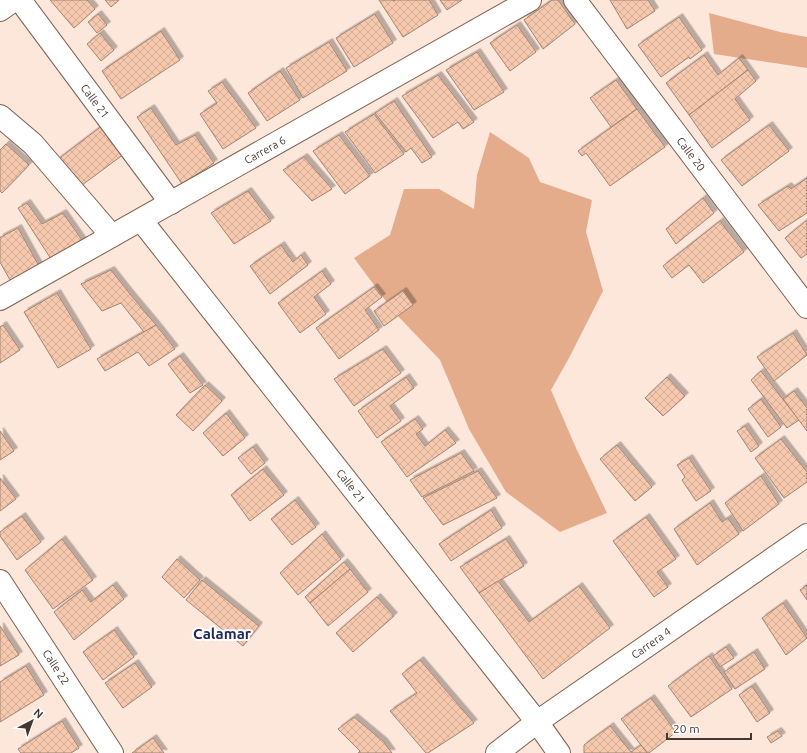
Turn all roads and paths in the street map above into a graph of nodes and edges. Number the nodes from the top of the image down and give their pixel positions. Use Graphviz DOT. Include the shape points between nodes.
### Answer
graph roads {
  1 [pos="14,0"];
  2 [pos="20,0"];
  3 [pos="530,0"];
  4 [pos="575,0"];
  5 [pos="0,10"];
  6 [pos="0,116"];
  7 [pos="171,203"];
  8 [pos="140,220"];
  9 [pos="112,236"];
  10 [pos="0,299"];
  11 [pos="807,307"];
  12 [pos="807,535"];
  13 [pos="0,581"];
  14 [pos="537,722"];
  15 [pos="112,753"];
  16 [pos="497,753"];
  17 [pos="559,753"];
  1 -- 5 [label="street"];
  2 -- 7 [label="street, Calle 21"];
  3 -- 7 [label="street, Carrera 6"];
  4 -- 11 [label="street, Calle 20"];
  6 -- 9 [label="street" via="34,144"];
  7 -- 8 [label="street, Carrera 6"];
  8 -- 9 [label="street, Carrera 6"];
  8 -- 14 [label="street, Calle 21"];
  9 -- 10 [label="street, Carrera 6"];
  12 -- 14 [label="street, Carrera 4"];
  13 -- 15 [label="street, Calle 22"];
  14 -- 16 [label="street, Carrera 4"];
  14 -- 17 [label="street, Calle 21"];
}
